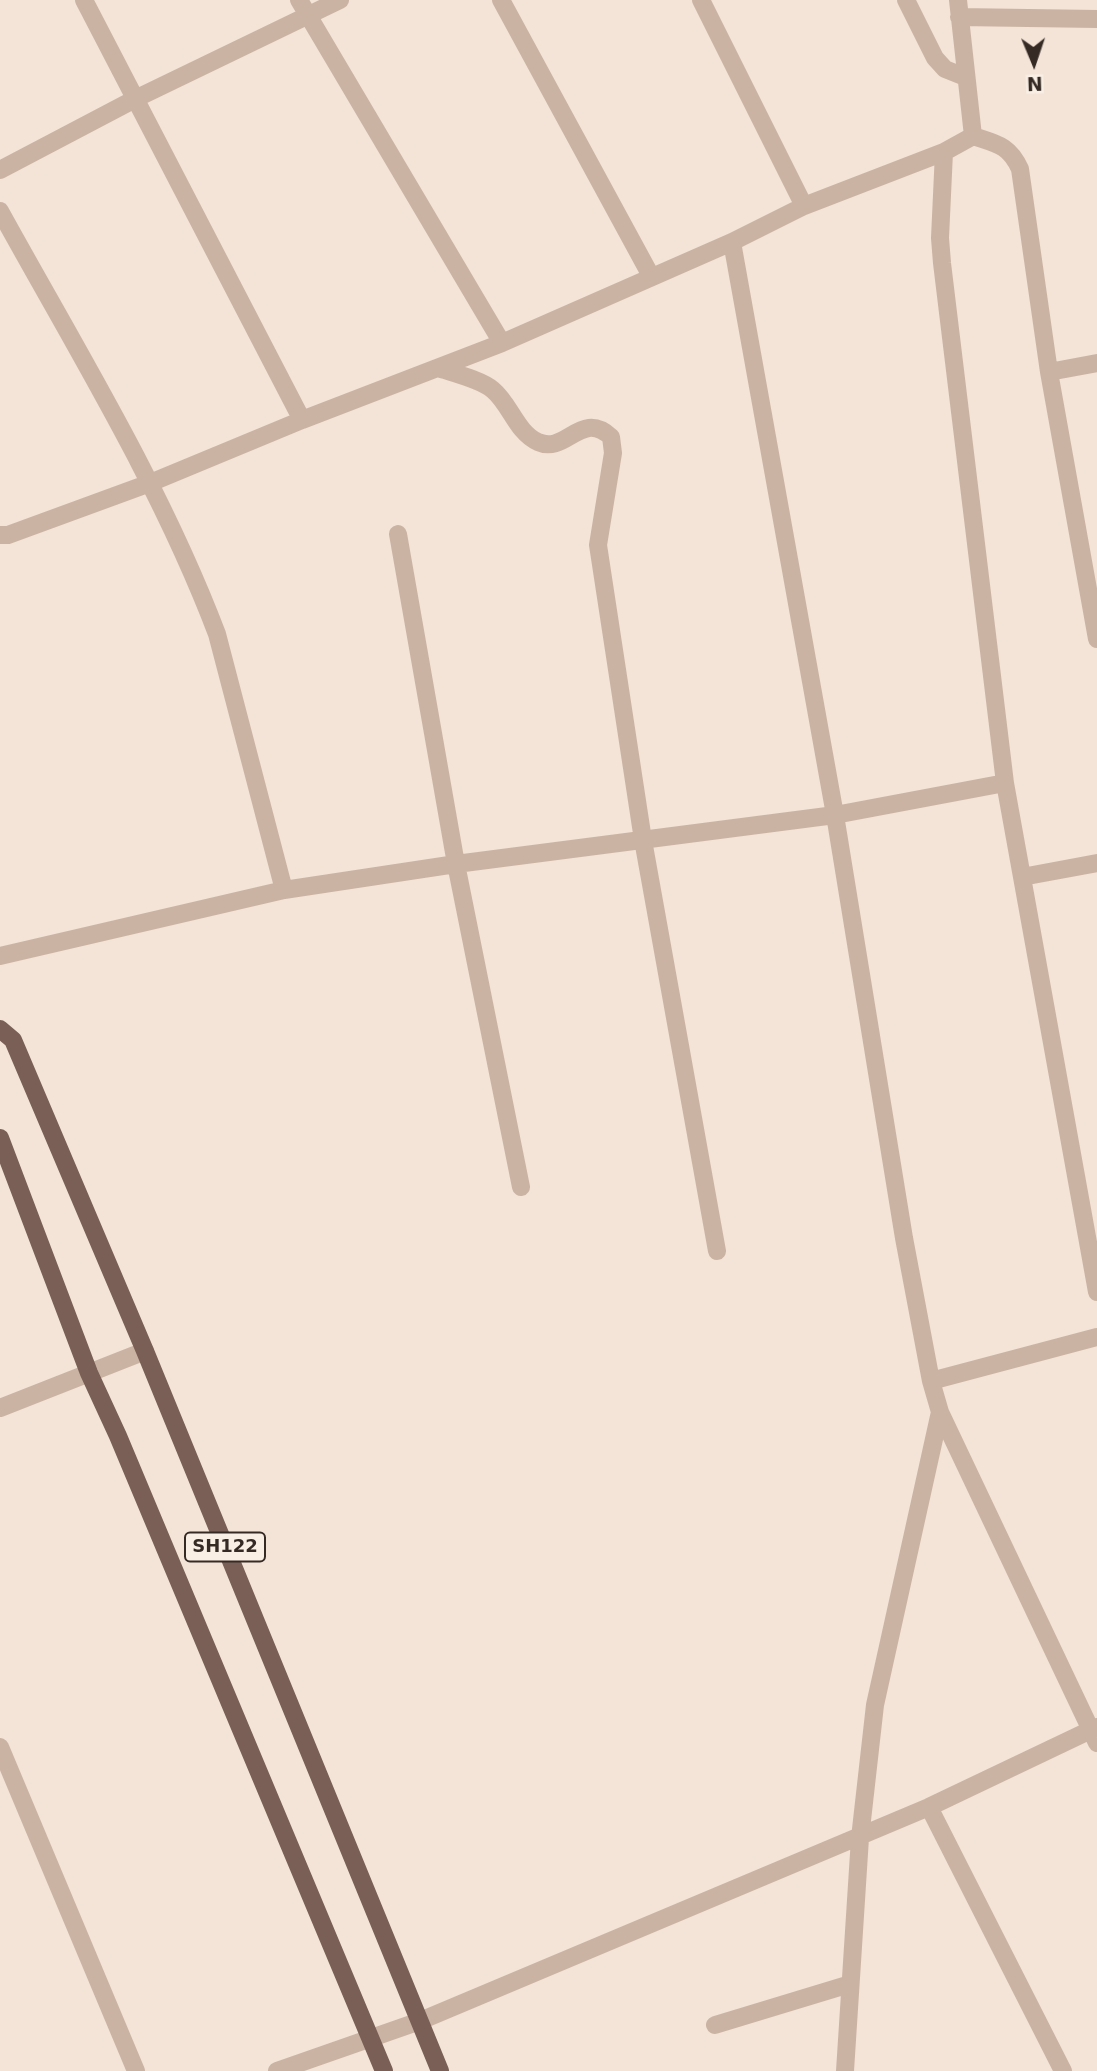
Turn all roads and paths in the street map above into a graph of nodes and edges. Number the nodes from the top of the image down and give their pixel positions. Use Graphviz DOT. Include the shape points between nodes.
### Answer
graph roads {
  1 [pos="84,0"];
  2 [pos="341,0"];
  3 [pos="500,0"];
  4 [pos="701,0"];
  5 [pos="906,0"];
  6 [pos="303,8"];
  7 [pos="958,9"];
  8 [pos="1097,19"];
  9 [pos="965,77"];
  10 [pos="137,98"];
  11 [pos="973,136"];
  12 [pos="944,152"];
  13 [pos="0,170"];
  14 [pos="804,206"];
  15 [pos="0,211"];
  16 [pos="732,242"];
  17 [pos="651,276"];
  18 [pos="502,343"];
  19 [pos="1097,363"];
  20 [pos="438,368"];
  21 [pos="1049,372"];
  22 [pos="302,419"];
  23 [pos="150,483"];
  24 [pos="398,534"];
  25 [pos="0,535"];
  26 [pos="1097,639"];
  27 [pos="1005,783"];
  28 [pos="835,815"];
  29 [pos="643,840"];
  30 [pos="1097,863"];
  31 [pos="456,864"];
  32 [pos="1022,877"];
  33 [pos="284,890"];
  34 [pos="0,956"];
  35 [pos="0,1029"];
  36 [pos="0,1138"];
  37 [pos="521,1187"];
  38 [pos="717,1251"];
  39 [pos="1097,1292"];
  40 [pos="1097,1337"];
  41 [pos="145,1351"];
  42 [pos="89,1373"];
  43 [pos="931,1381"];
  44 [pos="0,1408"];
  45 [pos="940,1412"];
  46 [pos="1095,1733"];
  47 [pos="0,1747"];
  48 [pos="929,1807"];
  49 [pos="860,1838"];
  50 [pos="850,1984"];
  51 [pos="420,2021"];
  52 [pos="715,2025"];
  53 [pos="371,2038"];
  54 [pos="136,2071"];
  55 [pos="277,2071"];
  56 [pos="384,2071"];
  57 [pos="440,2071"];
  58 [pos="845,2071"];
  59 [pos="1063,2071"];
  1 -- 10 [label="street"];
  2 -- 6 [label="street"];
  3 -- 17 [label="street"];
  4 -- 14 [label="street"];
  5 -- 9 [label="street" via="935,58 945,69"];
  6 -- 10 [label="street"];
  6 -- 18 [label="street"];
  7 -- 8 [label="street"];
  7 -- 9 [label="street"];
  9 -- 11 [label="street"];
  10 -- 13 [label="street"];
  10 -- 22 [label="street"];
  11 -- 12 [label="street"];
  11 -- 21 [label="street" via="1003,146 1020,169"];
  12 -- 14 [label="street"];
  12 -- 27 [label="street" via="942,263"];
  14 -- 16 [label="street"];
  15 -- 23 [label="street"];
  16 -- 17 [label="street"];
  16 -- 28 [label="street"];
  17 -- 18 [label="street"];
  18 -- 20 [label="street"];
  19 -- 21 [label="street"];
  20 -- 22 [label="street"];
  20 -- 29 [label="street" via="493,389 540,444 556,443 588,427 602,428 611,437 613,453 598,545"];
  21 -- 26 [label="street"];
  22 -- 23 [label="street"];
  23 -- 25 [label="street"];
  23 -- 33 [label="street" via="217,635"];
  24 -- 31 [label="street"];
  27 -- 28 [label="street"];
  27 -- 32 [label="street"];
  28 -- 29 [label="street"];
  28 -- 43 [label="street"];
  29 -- 31 [label="street"];
  29 -- 38 [label="street"];
  30 -- 32 [label="street"];
  31 -- 33 [label="street"];
  31 -- 37 [label="street"];
  32 -- 39 [label="street"];
  33 -- 34 [label="street"];
  35 -- 41 [label="main road, SH122" via="13,1040"];
  36 -- 42 [label="main road, SH122"];
  40 -- 43 [label="street"];
  41 -- 42 [label="street"];
  41 -- 51 [label="main road, SH122"];
  42 -- 44 [label="street"];
  42 -- 53 [label="main road, SH122"];
  43 -- 45 [label="street"];
  45 -- 46 [label="street"];
  45 -- 49 [label="street" via="880,1678"];
  46 -- 48 [label="street"];
  47 -- 54 [label="street"];
  48 -- 49 [label="street"];
  48 -- 59 [label="street"];
  49 -- 50 [label="street"];
  49 -- 51 [label="street"];
  50 -- 52 [label="street"];
  50 -- 58 [label="street"];
  51 -- 53 [label="street"];
  51 -- 57 [label="main road, SH122"];
  53 -- 55 [label="street"];
  53 -- 56 [label="main road, SH122"];
}
